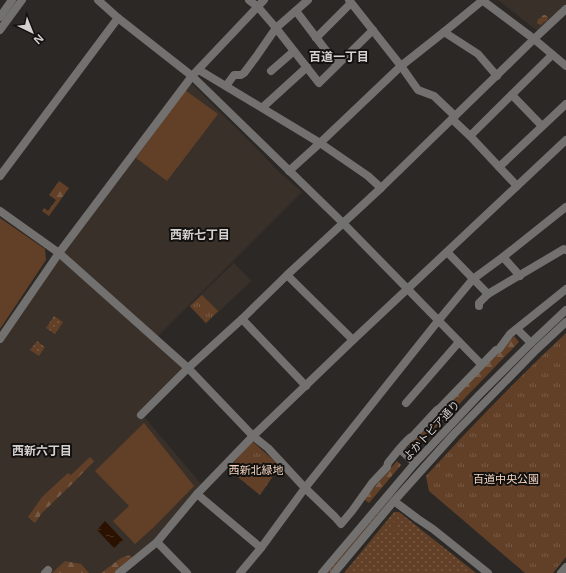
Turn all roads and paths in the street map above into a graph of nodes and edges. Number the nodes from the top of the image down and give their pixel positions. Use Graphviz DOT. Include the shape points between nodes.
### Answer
graph roads {
  1 [pos="12,0"];
  2 [pos="22,0"];
  3 [pos="98,0"];
  4 [pos="249,0"];
  5 [pos="264,0"];
  6 [pos="308,0"];
  7 [pos="482,0"];
  8 [pos="350,2"];
  9 [pos="258,7"];
  10 [pos="566,9"];
  11 [pos="296,10"];
  12 [pos="0,18"];
  13 [pos="118,18"];
  14 [pos="276,28"];
  15 [pos="0,30"];
  16 [pos="373,30"];
  17 [pos="444,32"];
  18 [pos="316,38"];
  19 [pos="534,39"];
  20 [pos="294,51"];
  21 [pos="552,55"];
  22 [pos="337,65"];
  23 [pos="401,66"];
  24 [pos="566,66"];
  25 [pos="307,67"];
  26 [pos="199,70"];
  27 [pos="271,71"];
  28 [pos="192,76"];
  29 [pos="497,76"];
  30 [pos="226,86"];
  31 [pos="512,95"];
  32 [pos="566,104"];
  33 [pos="263,107"];
  34 [pos="454,118"];
  35 [pos="542,126"];
  36 [pos="470,136"];
  37 [pos="566,140"];
  38 [pos="320,143"];
  39 [pos="499,167"];
  40 [pos="289,171"];
  41 [pos="0,176"];
  42 [pos="517,186"];
  43 [pos="381,188"];
  44 [pos="565,210"];
  45 [pos="0,211"];
  46 [pos="342,223"];
  47 [pos="566,250"];
  48 [pos="447,252"];
  49 [pos="59,253"];
  50 [pos="502,257"];
  51 [pos="287,274"];
  52 [pos="520,276"];
  53 [pos="473,279"];
  54 [pos="566,289"];
  55 [pos="408,290"];
  56 [pos="488,294"];
  57 [pos="479,306"];
  58 [pos="566,310"];
  59 [pos="242,319"];
  60 [pos="438,321"];
  61 [pos="566,322"];
  62 [pos="517,329"];
  63 [pos="0,339"];
  64 [pos="353,340"];
  65 [pos="459,342"];
  66 [pos="531,343"];
  67 [pos="480,363"];
  68 [pos="188,368"];
  69 [pos="306,386"];
  70 [pos="406,403"];
  71 [pos="141,415"];
  72 [pos="253,436"];
  73 [pos="400,449"];
  74 [pos="415,462"];
  75 [pos="305,488"];
  76 [pos="197,494"];
  77 [pos="394,500"];
  78 [pos="157,542"];
  79 [pos="261,548"];
  80 [pos="566,567"];
  81 [pos="119,573"];
  82 [pos="187,573"];
  83 [pos="240,573"];
  84 [pos="322,573"];
  85 [pos="334,573"];
  86 [pos="488,573"];
  87 [pos="561,573"];
  1 -- 12 [label="street"];
  2 -- 15 [label="street"];
  3 -- 13 [label="street"];
  4 -- 9 [label="street"];
  5 -- 9 [label="street"];
  6 -- 11 [label="street"];
  7 -- 17 [label="street"];
  7 -- 19 [label="street"];
  8 -- 16 [label="street"];
  8 -- 18 [label="street"];
  9 -- 14 [label="street"];
  9 -- 26 [label="street"];
  10 -- 19 [label="street"];
  11 -- 14 [label="street"];
  11 -- 18 [label="street"];
  13 -- 28 [label="street"];
  13 -- 41 [label="street"];
  14 -- 20 [label="street"];
  14 -- 30 [label="street" via="244,73 234,75"];
  16 -- 22 [label="street"];
  16 -- 23 [label="street"];
  17 -- 23 [label="street"];
  17 -- 29 [label="street" via="478,54"];
  18 -- 22 [label="street"];
  19 -- 21 [label="street"];
  19 -- 29 [label="street"];
  20 -- 25 [label="street"];
  20 -- 27 [label="street"];
  21 -- 24 [label="street"];
  21 -- 31 [label="street"];
  22 -- 25 [label="street" via="319,83"];
  23 -- 34 [label="street" via="418,90 434,96"];
  23 -- 38 [label="street"];
  25 -- 33 [label="street"];
  26 -- 28 [label="street"];
  26 -- 30 [label="street"];
  28 -- 40 [label="street"];
  28 -- 49 [label="street"];
  29 -- 34 [label="street"];
  30 -- 33 [label="street"];
  31 -- 35 [label="street"];
  31 -- 36 [label="street"];
  32 -- 35 [label="street"];
  33 -- 38 [label="street"];
  34 -- 36 [label="street"];
  34 -- 43 [label="street"];
  35 -- 39 [label="street"];
  36 -- 39 [label="street"];
  37 -- 42 [label="street"];
  38 -- 40 [label="street"];
  38 -- 43 [label="street"];
  39 -- 42 [label="street"];
  40 -- 46 [label="street"];
  42 -- 48 [label="street"];
  43 -- 46 [label="street"];
  44 -- 50 [label="street"];
  45 -- 49 [label="street"];
  46 -- 51 [label="street"];
  46 -- 55 [label="street"];
  47 -- 52 [label="street"];
  48 -- 53 [label="street"];
  48 -- 55 [label="street"];
  49 -- 63 [label="street"];
  49 -- 68 [label="street"];
  50 -- 52 [label="street"];
  50 -- 53 [label="street"];
  51 -- 59 [label="street"];
  51 -- 64 [label="street"];
  52 -- 56 [label="street"];
  53 -- 56 [label="street"];
  53 -- 60 [label="street"];
  54 -- 62 [label="street"];
  55 -- 60 [label="street"];
  55 -- 64 [label="street"];
  56 -- 57 [label="street"];
  58 -- 66 [label="street, よかトピア通り"];
  59 -- 68 [label="street"];
  59 -- 69 [label="street"];
  60 -- 65 [label="street"];
  60 -- 75 [label="street"];
  61 -- 77 [label="street, よかトピア通り" via="454,434"];
  62 -- 66 [label="street"];
  62 -- 73 [label="street"];
  64 -- 69 [label="street"];
  65 -- 67 [label="street"];
  65 -- 70 [label="street"];
  66 -- 74 [label="street, よかトピア通り"];
  68 -- 71 [label="street"];
  68 -- 72 [label="street"];
  69 -- 72 [label="street"];
  72 -- 75 [label="street" via="268,448"];
  72 -- 76 [label="street"];
  73 -- 74 [label="street"];
  73 -- 75 [label="street" via="340,524"];
  74 -- 84 [label="street, よかトピア通り"];
  75 -- 79 [label="street"];
  76 -- 78 [label="street"];
  76 -- 79 [label="street"];
  77 -- 85 [label="street, よかトピア通り"];
  77 -- 86 [label="street"];
  78 -- 81 [label="street"];
  78 -- 82 [label="street"];
  79 -- 83 [label="street"];
  80 -- 87 [label="street"];
}
